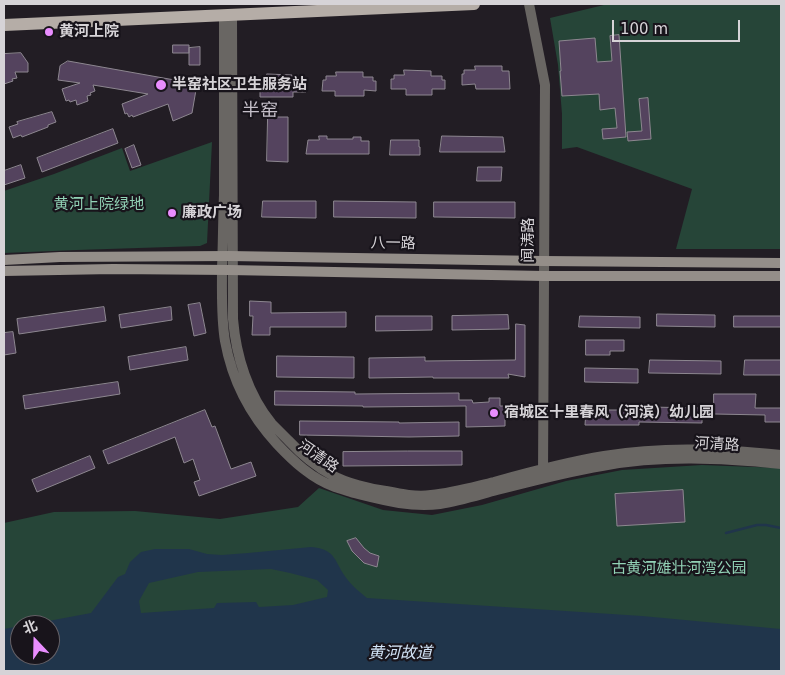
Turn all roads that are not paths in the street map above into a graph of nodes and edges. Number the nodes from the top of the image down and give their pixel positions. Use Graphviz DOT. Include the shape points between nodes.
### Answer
graph roads {
  1 [pos="474,4"];
  2 [pos="529,4"];
  3 [pos="228,14"];
  4 [pos="4,25"];
  5 [pos="228,256"];
  6 [pos="4,260"];
  7 [pos="544,261"];
  8 [pos="781,262"];
  9 [pos="227,270"];
  10 [pos="4,271"];
  11 [pos="544,276"];
  12 [pos="781,276"];
  13 [pos="781,455"];
  14 [pos="781,464"];
  15 [pos="543,474"];
  1 -- 3 [label="main road"];
  2 -- 7 [label="street, 闻涛路" via="544,85"];
  3 -- 4 [label="main road"];
  3 -- 5 [label="street, 河清路"];
  5 -- 6 [label="main road, 八一路"];
  5 -- 7 [label="main road, 八一路"];
  5 -- 9 [label="street, 河清路"];
  7 -- 8 [label="main road, 八一路"];
  7 -- 11 [label="street, 闻涛路"];
  9 -- 10 [label="main road, 八一路"];
  9 -- 11 [label="main road, 八一路"];
  9 -- 15 [label="street, 河清路" via="222,312 225,342 246,400 266,433 314,477 333,487 366,496 400,504 428,505 468,498"];
  11 -- 12 [label="main road, 八一路"];
  11 -- 15 [label="street, 闻涛路"];
  13 -- 15 [label="street, 河清路" via="725,450 654,450 604,456"];
  14 -- 15 [label="street, 河清路" via="687,458"];
}
